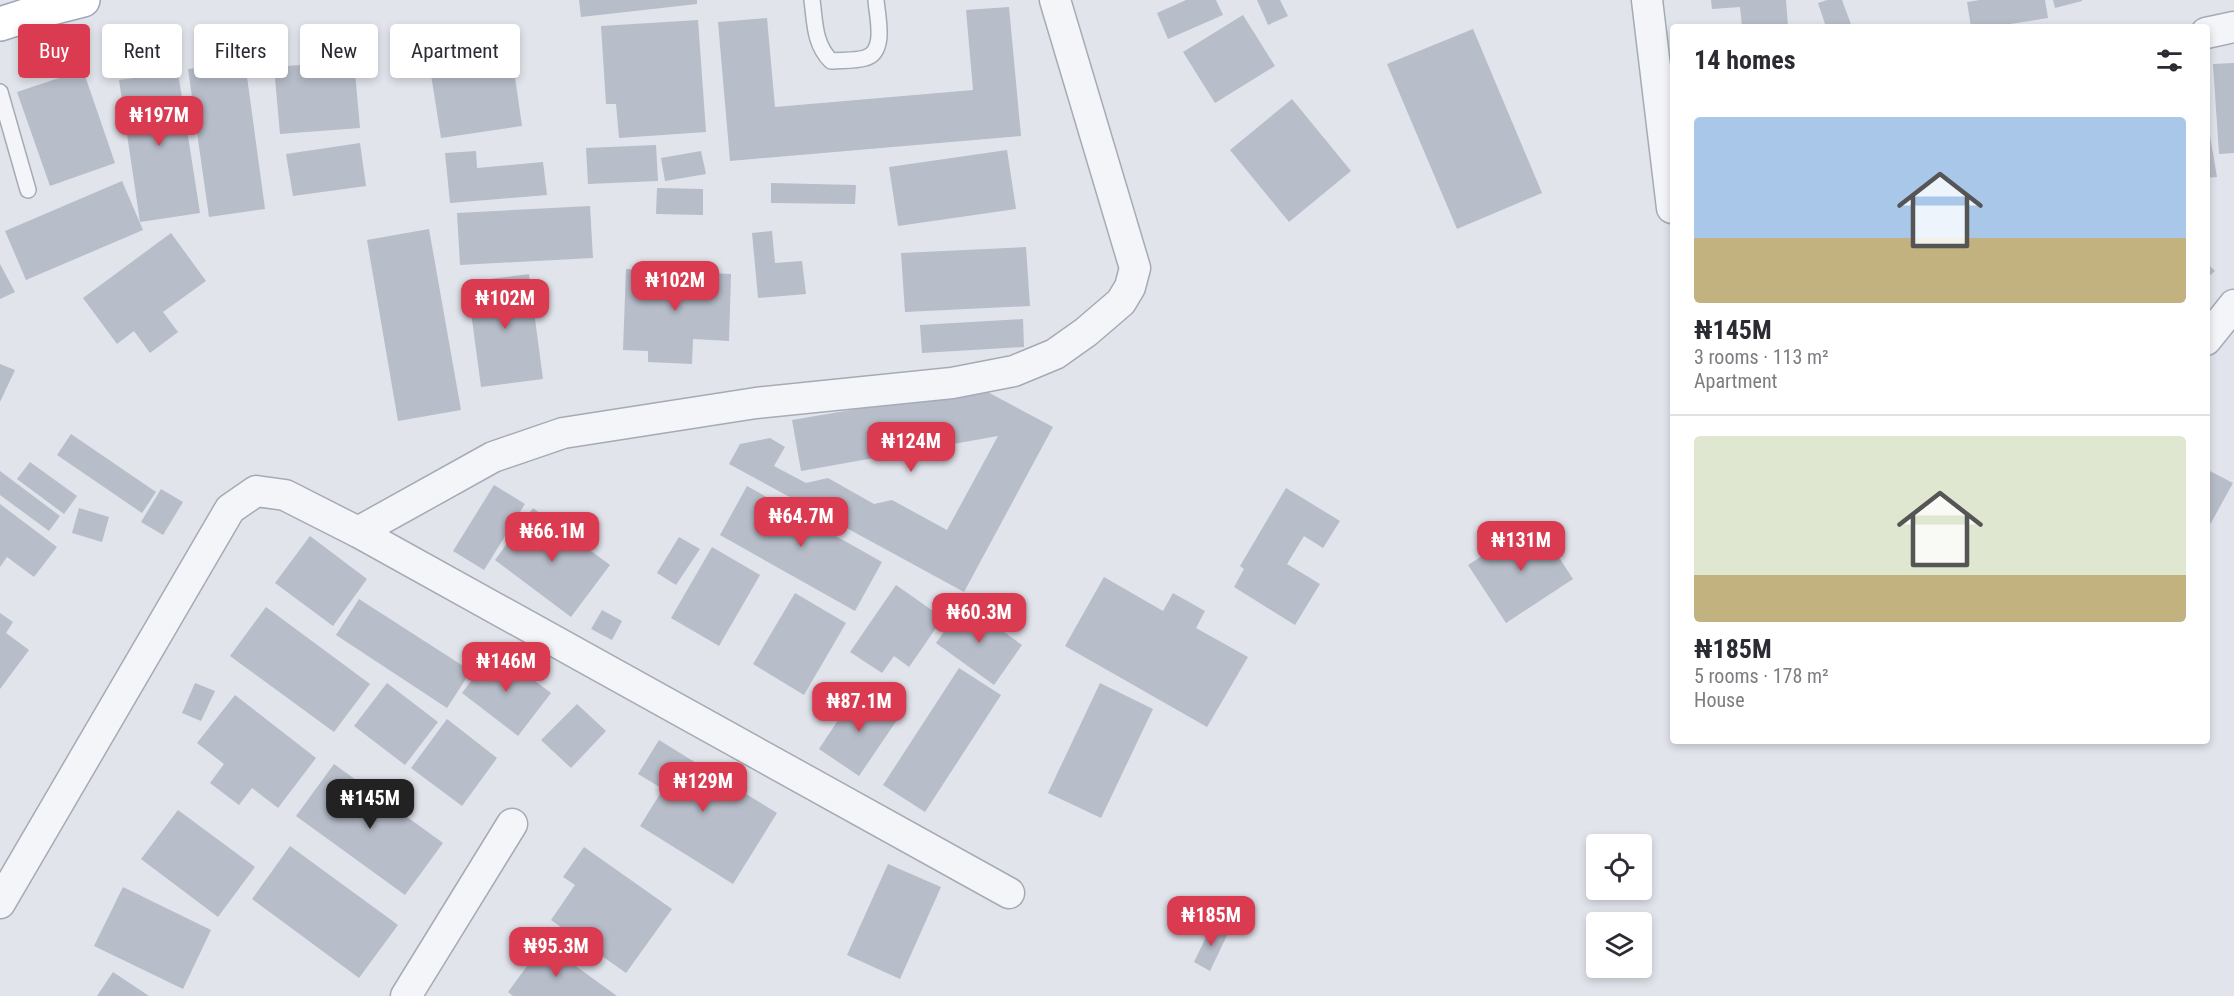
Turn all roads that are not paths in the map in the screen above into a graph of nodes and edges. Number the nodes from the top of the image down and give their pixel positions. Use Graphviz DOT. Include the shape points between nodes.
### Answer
graph roads {
  1 [pos="83,0"];
  2 [pos="812,0"];
  3 [pos="876,0"];
  4 [pos="1055,0"];
  5 [pos="1647,0"];
  6 [pos="0,24"];
  7 [pos="2234,27"];
  8 [pos="2210,32"];
  9 [pos="1664,63"];
  10 [pos="0,92"];
  11 [pos="1670,172"];
  12 [pos="28,190"];
  13 [pos="2234,305"];
  14 [pos="2210,336"];
  15 [pos="358,532"];
  16 [pos="512,824"];
  17 [pos="1009,893"];
  18 [pos="0,903"];
  19 [pos="406,996"];
  1 -- 6 [label="main road"];
  2 -- 3 [label="lane" via="818,42 831,61 867,58 874,52 879,41"];
  4 -- 15 [label="street" via="1135,268 1121,302 1086,332 1055,354 1014,371 952,383 756,403 563,433 493,457"];
  5 -- 9 [label="street"];
  7 -- 8 [label="street"];
  9 -- 11 [label="street"];
  10 -- 12 [label="lane"];
  13 -- 14 [label="street"];
  15 -- 17 [label="street"];
  15 -- 18 [label="street" via="285,495 256,491 230,509"];
  16 -- 19 [label="street"];
}
